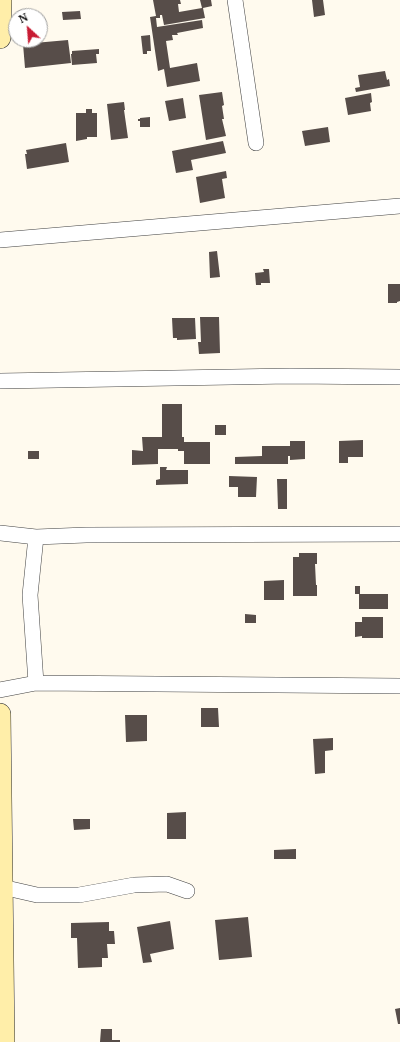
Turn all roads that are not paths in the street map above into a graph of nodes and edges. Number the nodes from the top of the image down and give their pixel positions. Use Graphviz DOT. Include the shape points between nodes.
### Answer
graph roads {
  1 [pos="1,0"];
  2 [pos="235,0"];
  3 [pos="0,38"];
  4 [pos="256,143"];
  5 [pos="400,206"];
  6 [pos="0,240"];
  7 [pos="400,377"];
  8 [pos="0,381"];
  9 [pos="0,533"];
  10 [pos="400,534"];
  11 [pos="36,537"];
  12 [pos="36,682"];
  13 [pos="400,686"];
  14 [pos="0,690"];
  15 [pos="0,714"];
  16 [pos="2,887"];
  17 [pos="187,891"];
  18 [pos="4,1042"];
  1 -- 3 [label="street"];
  2 -- 4 [label="street"];
  5 -- 6 [label="street"];
  7 -- 8 [label="street" via="290,376"];
  9 -- 11 [label="street"];
  10 -- 11 [label="street"];
  11 -- 12 [label="street" via="30,595"];
  12 -- 13 [label="street"];
  12 -- 14 [label="street"];
  15 -- 16 [label="street"];
  16 -- 17 [label="street" via="37,895 79,895 134,886 167,884"];
  16 -- 18 [label="street"];
}
